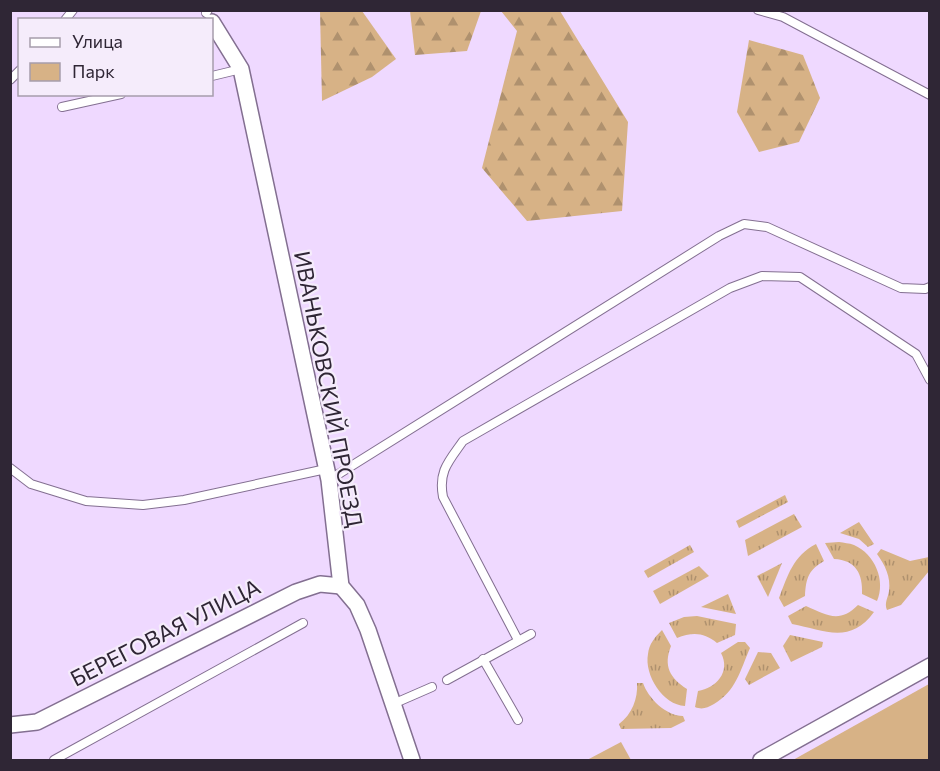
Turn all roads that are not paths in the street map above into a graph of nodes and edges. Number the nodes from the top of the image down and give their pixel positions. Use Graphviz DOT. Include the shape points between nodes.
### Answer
graph roads {
  1 [pos="758,10"];
  2 [pos="213,23"];
  3 [pos="241,69"];
  4 [pos="213,76"];
  5 [pos="930,95"];
  6 [pos="112,96"];
  7 [pos="62,107"];
  8 [pos="930,286"];
  9 [pos="930,380"];
  10 [pos="10,468"];
  11 [pos="328,475"];
  12 [pos="341,586"];
  13 [pos="303,623"];
  14 [pos="531,634"];
  15 [pos="518,640"];
  16 [pos="483,659"];
  17 [pos="930,666"];
  18 [pos="447,680"];
  19 [pos="432,687"];
  20 [pos="393,704"];
  21 [pos="518,720"];
  22 [pos="10,725"];
  23 [pos="54,760"];
  24 [pos="412,760"];
  25 [pos="761,760"];
  1 -- 5 [label="lane" via="783,17"];
  2 -- 3 [label="street, ИВАНЬКОВСКИЙ ПРОЕЗД"];
  3 -- 4 [label="lane"];
  3 -- 11 [label="street, ИВАНЬКОВСКИЙ ПРОЕЗД"];
  6 -- 7 [label="lane"];
  8 -- 11 [label="lane" via="925,290 901,288 767,227 744,224"];
  9 -- 15 [label="lane" via="916,354 800,277 762,276 730,288 463,441 444,468 443,497"];
  10 -- 11 [label="lane" via="31,484 86,501 143,505"];
  11 -- 12 [label="street, ИВАНЬКОВСКИЙ ПРОЕЗД"];
  12 -- 20 [label="street" via="357,605"];
  12 -- 22 [label="street, БЕРЕГОВАЯ УЛИЦА" via="320,584 296,592 37,722"];
  13 -- 23 [label="lane"];
  14 -- 15 [label="lane"];
  15 -- 16 [label="lane"];
  16 -- 18 [label="lane"];
  16 -- 21 [label="lane"];
  17 -- 25 [label="street"];
  19 -- 20 [label="lane"];
  20 -- 24 [label="street"];
}
